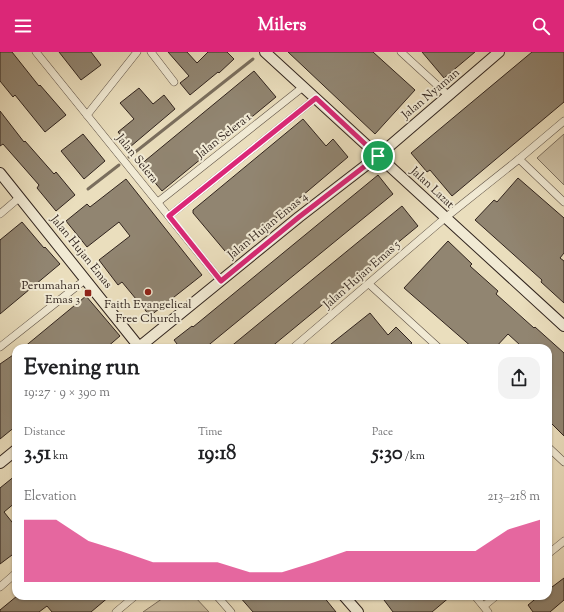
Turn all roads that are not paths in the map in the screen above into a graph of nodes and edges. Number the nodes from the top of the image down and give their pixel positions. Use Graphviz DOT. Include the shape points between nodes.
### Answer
graph roads {
  1 [pos="36,52"];
  2 [pos="137,52"];
  3 [pos="151,52"];
  4 [pos="266,52"];
  5 [pos="401,52"];
  6 [pos="499,52"];
  7 [pos="174,82"];
  8 [pos="303,87"];
  9 [pos="449,96"];
  10 [pos="316,98"];
  11 [pos="87,114"];
  12 [pos="564,120"];
  13 [pos="378,156"];
  14 [pos="519,159"];
  15 [pos="0,173"];
  16 [pos="20,197"];
  17 [pos="158,202"];
  18 [pos="564,202"];
  19 [pos="0,214"];
  20 [pos="169,216"];
  21 [pos="445,218"];
  22 [pos="86,279"];
  23 [pos="221,281"];
  24 [pos="369,284"];
  25 [pos="564,326"];
  26 [pos="137,344"];
  27 [pos="145,344"];
  28 [pos="298,344"];
  29 [pos="435,344"];
  30 [pos="0,347"];
  31 [pos="552,451"];
  32 [pos="12,453"];
  33 [pos="564,462"];
  34 [pos="0,463"];
  35 [pos="564,541"];
  36 [pos="552,551"];
  37 [pos="12,576"];
  38 [pos="0,587"];
  39 [pos="130,600"];
  40 [pos="220,600"];
  41 [pos="348,600"];
  42 [pos="478,600"];
  43 [pos="493,600"];
  44 [pos="486,609"];
  45 [pos="116,612"];
  46 [pos="231,612"];
  47 [pos="358,612"];
  1 -- 11 [label="street, Jalan Selera"];
  2 -- 11 [label="street"];
  3 -- 7 [label="street"];
  4 -- 8 [label="street, Jalan Lazat"];
  5 -- 9 [label="street"];
  6 -- 9 [label="street, Jalan Nyaman"];
  8 -- 10 [label="street, Jalan Lazat"];
  8 -- 17 [label="street, Jalan Selera 1"];
  9 -- 13 [label="street, Jalan Nyaman"];
  10 -- 13 [label="street, Jalan Lazat"];
  10 -- 20 [label="street"];
  11 -- 17 [label="street, Jalan Selera"];
  12 -- 14 [label="street, Jalan Hujan Emas 5"];
  13 -- 21 [label="street, Jalan Lazat"];
  13 -- 23 [label="street, Jalan Hujan Emas 4"];
  14 -- 18 [label="street"];
  14 -- 21 [label="street, Jalan Hujan Emas 5"];
  15 -- 16 [label="street, Jalan Hujan Emas"];
  16 -- 19 [label="street"];
  16 -- 22 [label="street, Jalan Hujan Emas"];
  17 -- 20 [label="street, Jalan Selera"];
  20 -- 23 [label="street, Jalan Selera"];
  21 -- 24 [label="street, Jalan Hujan Emas 5"];
  21 -- 25 [label="street, Jalan Lazat"];
  22 -- 26 [label="street, Jalan Hujan Emas"];
  22 -- 30 [label="street"];
  23 -- 27 [label="street, Jalan Hujan Emas 4"];
  24 -- 28 [label="street, Jalan Hujan Emas 5"];
  24 -- 29 [label="street"];
  31 -- 33 [label="street"];
  32 -- 34 [label="street"];
  35 -- 36 [label="street"];
  37 -- 38 [label="street"];
  39 -- 45 [label="street"];
  40 -- 46 [label="street"];
  41 -- 47 [label="street"];
  42 -- 44 [label="street"];
  43 -- 44 [label="street"];
}
